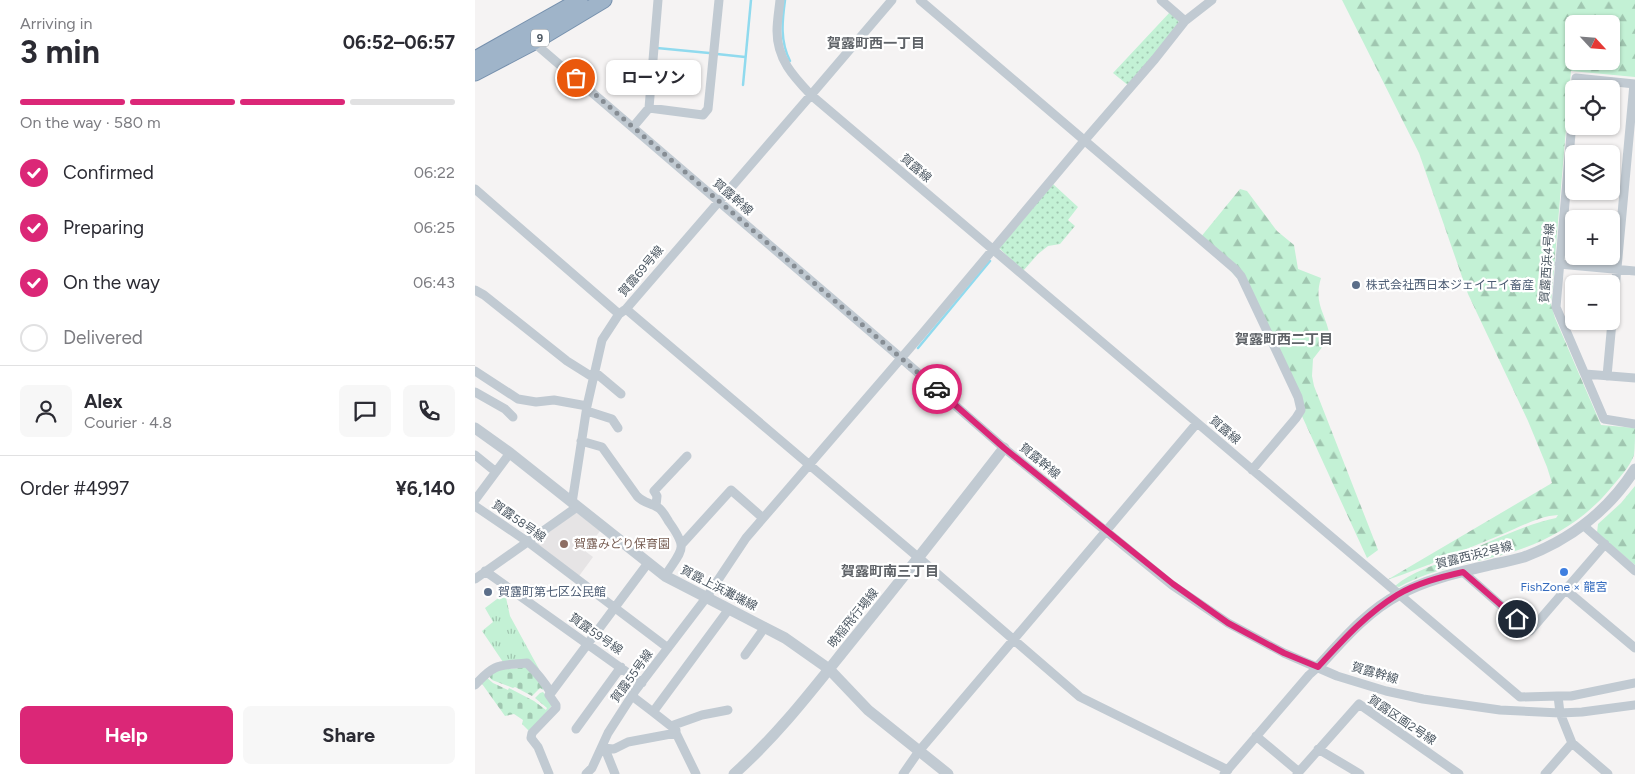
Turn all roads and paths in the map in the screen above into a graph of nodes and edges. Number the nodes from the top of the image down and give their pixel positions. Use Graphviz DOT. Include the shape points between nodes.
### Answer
graph roads {
  1 [pos="581,0"];
  2 [pos="604,0"];
  3 [pos="659,0"];
  4 [pos="719,0"];
  5 [pos="780,0"];
  6 [pos="892,0"];
  7 [pos="920,0"];
  8 [pos="1161,0"];
  9 [pos="1212,0"];
  10 [pos="1185,21"];
  11 [pos="528,37"];
  12 [pos="475,59"];
  13 [pos="475,73"];
  14 [pos="1576,80"];
  15 [pos="1596,80"];
  16 [pos="1620,82"];
  17 [pos="1635,84"];
  18 [pos="811,95"];
  19 [pos="649,108"];
  20 [pos="633,127"];
  21 [pos="1571,135"];
  22 [pos="1084,141"];
  23 [pos="475,190"];
  24 [pos="719,201"];
  25 [pos="992,249"];
  26 [pos="1559,264"];
  27 [pos="1617,269"];
  28 [pos="1635,271"];
  29 [pos="475,290"];
  30 [pos="622,312"];
  31 [pos="901,358"];
  32 [pos="1585,374"];
  33 [pos="476,375"];
  34 [pos="595,375"];
  35 [pos="1607,376"];
  36 [pos="1635,378"];
  37 [pos="475,392"];
  38 [pos="621,394"];
  39 [pos="587,408"];
  40 [pos="513,417"];
  41 [pos="1197,423"];
  42 [pos="1635,424"];
  43 [pos="475,428"];
  44 [pos="617,428"];
  45 [pos="581,441"];
  46 [pos="1004,448"];
  47 [pos="510,453"];
  48 [pos="475,455"];
  49 [pos="687,456"];
  50 [pos="809,465"];
  51 [pos="1635,469"];
  52 [pos="1252,470"];
  53 [pos="496,472"];
  54 [pos="475,500"];
  55 [pos="574,505"];
  56 [pos="475,506"];
  57 [pos="656,506"];
  58 [pos="763,518"];
  59 [pos="1584,526"];
  60 [pos="1106,531"];
  61 [pos="528,542"];
  62 [pos="682,544"];
  63 [pos="1605,544"];
  64 [pos="919,558"];
  65 [pos="648,563"];
  66 [pos="485,571"];
  67 [pos="1635,571"];
  68 [pos="1463,572"];
  69 [pos="665,576"];
  70 [pos="475,579"];
  71 [pos="1566,590"];
  72 [pos="1398,594"];
  73 [pos="707,598"];
  74 [pos="614,607"];
  75 [pos="729,609"];
  76 [pos="765,627"];
  77 [pos="1014,639"];
  78 [pos="587,644"];
  79 [pos="668,648"];
  80 [pos="1635,648"];
  81 [pos="745,655"];
  82 [pos="621,667"];
  83 [pos="1318,667"];
  84 [pos="829,669"];
  85 [pos="642,683"];
  86 [pos="1635,683"];
  87 [pos="475,685"];
  88 [pos="551,693"];
  89 [pos="633,696"];
  90 [pos="1558,696"];
  91 [pos="1635,705"];
  92 [pos="727,710"];
  93 [pos="653,712"];
  94 [pos="1560,713"];
  95 [pos="576,729"];
  96 [pos="673,730"];
  97 [pos="1256,736"];
  98 [pos="1572,742"];
  99 [pos="602,748"];
  100 [pos="1318,749"];
  101 [pos="919,751"];
  102 [pos="591,772"];
  103 [pos="1226,772"];
  104 [pos="1298,773"];
  105 [pos="549,774"];
  106 [pos="615,774"];
  107 [pos="696,774"];
  108 [pos="734,774"];
  109 [pos="903,774"];
  110 [pos="948,774"];
  111 [pos="1360,774"];
  112 [pos="1459,774"];
  113 [pos="1545,774"];
  114 [pos="1608,774"];
  1 -- 11 [label="highway, 9"];
  2 -- 11 [label="highway, 9"];
  3 -- 19 [label="street"];
  4 -- 19 [label="street" via="708,109 703,115"];
  5 -- 18 [label="street, 賀露線" via="777,31 783,62"];
  6 -- 18 [label="street, 賀露69号線"];
  7 -- 22 [label="street"];
  8 -- 10 [label="street"];
  9 -- 10 [label="street, 賀露55号線"];
  10 -- 22 [label="street, 賀露55号線"];
  11 -- 12 [label="highway, 9"];
  11 -- 13 [label="highway, 9"];
  11 -- 20 [label="street, 賀露幹線"];
  14 -- 15 [label="street"];
  16 -- 17 [label="street"];
  17 -- 27 [label="street"];
  18 -- 24 [label="street, 賀露69号線"];
  18 -- 25 [label="street, 賀露線"];
  19 -- 20 [label="street"];
  20 -- 24 [label="street, 賀露幹線"];
  21 -- 26 [label="street, 賀露西浜4号線"];
  22 -- 25 [label="street, 賀露55号線"];
  22 -- 52 [label="street" via="1241,276 1298,397 1301,410"];
  23 -- 30 [label="street"];
  24 -- 30 [label="street, 賀露69号線"];
  24 -- 31 [label="street, 賀露幹線"];
  25 -- 31 [label="street, 賀露55号線"];
  25 -- 41 [label="street, 賀露線"];
  26 -- 27 [label="street"];
  26 -- 32 [label="street, 賀露西浜4号線" via="1555,307"];
  27 -- 28 [label="street"];
  27 -- 35 [label="street"];
  29 -- 34 [label="street" via="567,361"];
  30 -- 34 [label="street, 賀露69号線" via="602,340"];
  30 -- 50 [label="street"];
  31 -- 46 [label="street, 賀露幹線"];
  31 -- 50 [label="street, 賀露55号線"];
  32 -- 35 [label="street"];
  32 -- 42 [label="street, 賀露西浜4号線" via="1604,419"];
  33 -- 39 [label="street" via="518,400 554,400"];
  34 -- 38 [label="street"];
  34 -- 39 [label="street, 賀露69号線"];
  35 -- 36 [label="street"];
  37 -- 40 [label="street"];
  39 -- 44 [label="street" via="612,419"];
  39 -- 45 [label="street, 賀露69号線"];
  41 -- 52 [label="street, 賀露線"];
  41 -- 60 [label="street"];
  43 -- 47 [label="street, 賀露上浜灘端線"];
  45 -- 55 [label="street, 賀露69号線"];
  45 -- 57 [label="street" via="602,447 640,499"];
  46 -- 60 [label="street, 賀露幹線"];
  46 -- 64 [label="street, 晩稲飛行場線"];
  47 -- 53 [label="street"];
  47 -- 55 [label="street, 賀露上浜灘端線"];
  48 -- 53 [label="street"];
  49 -- 57 [label="street" via="654,491"];
  50 -- 58 [label="street, 賀露55号線"];
  50 -- 64 [label="street"];
  51 -- 59 [label="street, 賀露西浜2号線" via="1626,483"];
  52 -- 72 [label="street, 賀露線"];
  53 -- 54 [label="street"];
  55 -- 61 [label="street"];
  55 -- 65 [label="street, 賀露上浜灘端線"];
  56 -- 61 [label="street, 賀露58号線"];
  57 -- 62 [label="street" via="679,535"];
  58 -- 62 [label="street" via="731,490"];
  58 -- 73 [label="street, 賀露55号線" via="738,549"];
  59 -- 63 [label="street"];
  59 -- 68 [label="street, 賀露西浜2号線" via="1523,557"];
  60 -- 77 [label="street"];
  60 -- 83 [label="street, 賀露幹線" via="1228,623"];
  61 -- 66 [label="street"];
  61 -- 74 [label="street, 賀露58号線"];
  62 -- 69 [label="street"];
  63 -- 67 [label="street"];
  63 -- 71 [label="street"];
  64 -- 77 [label="street"];
  64 -- 84 [label="street, 晩稲飛行場線"];
  65 -- 69 [label="street, 賀露上浜灘端線"];
  65 -- 74 [label="street"];
  66 -- 70 [label="street"];
  66 -- 78 [label="street, 賀露59号線"];
  68 -- 71 [label="street" via="1530,631"];
  68 -- 72 [label="street, 賀露西浜2号線"];
  69 -- 73 [label="street, 賀露上浜灘端線"];
  71 -- 80 [label="street"];
  72 -- 83 [label="street, 賀露西浜2号線" via="1351,632"];
  72 -- 90 [label="street, 賀露線" via="1520,697"];
  73 -- 75 [label="street, 賀露上浜灘端線"];
  73 -- 79 [label="street, 賀露55号線"];
  74 -- 78 [label="street"];
  74 -- 79 [label="street, 賀露58号線"];
  75 -- 76 [label="street, 賀露上浜灘端線"];
  75 -- 93 [label="street"];
  76 -- 81 [label="street"];
  76 -- 84 [label="street, 賀露上浜灘端線"];
  77 -- 101 [label="street"];
  77 -- 103 [label="street" via="1081,697"];
  78 -- 82 [label="street, 賀露59号線"];
  78 -- 88 [label="street"];
  79 -- 85 [label="street, 賀露55号線"];
  82 -- 85 [label="street, 賀露59号線"];
  82 -- 95 [label="street"];
  83 -- 94 [label="street, 賀露幹線" via="1337,676 1423,699 1501,710"];
  83 -- 97 [label="street"];
  84 -- 101 [label="street, 賀露上浜灘端線" via="868,710"];
  84 -- 108 [label="street, 晩稲飛行場線" via="777,733"];
  85 -- 89 [label="street, 賀露55号線"];
  86 -- 90 [label="street, 賀露線"];
  87 -- 88 [label="street" via="498,665 527,663"];
  88 -- 105 [label="street" via="555,708 531,738 538,746"];
  89 -- 93 [label="street"];
  89 -- 99 [label="street, 賀露55号線" via="608,733"];
  90 -- 94 [label="street"];
  91 -- 94 [label="street, 賀露幹線"];
  92 -- 96 [label="street" via="702,715"];
  93 -- 96 [label="street"];
  94 -- 98 [label="street"];
  96 -- 99 [label="street" via="614,749"];
  96 -- 107 [label="street"];
  97 -- 103 [label="street"];
  97 -- 104 [label="street"];
  98 -- 113 [label="street"];
  98 -- 114 [label="street"];
  99 -- 102 [label="street, 賀露55号線"];
  99 -- 106 [label="street"];
  100 -- 104 [label="street, 賀露区画2号線"];
  100 -- 111 [label="street"];
  100 -- 112 [label="street, 賀露区画2号線" via="1359,704"];
  101 -- 109 [label="street"];
  101 -- 110 [label="street, 賀露上浜灘端線"];
}
